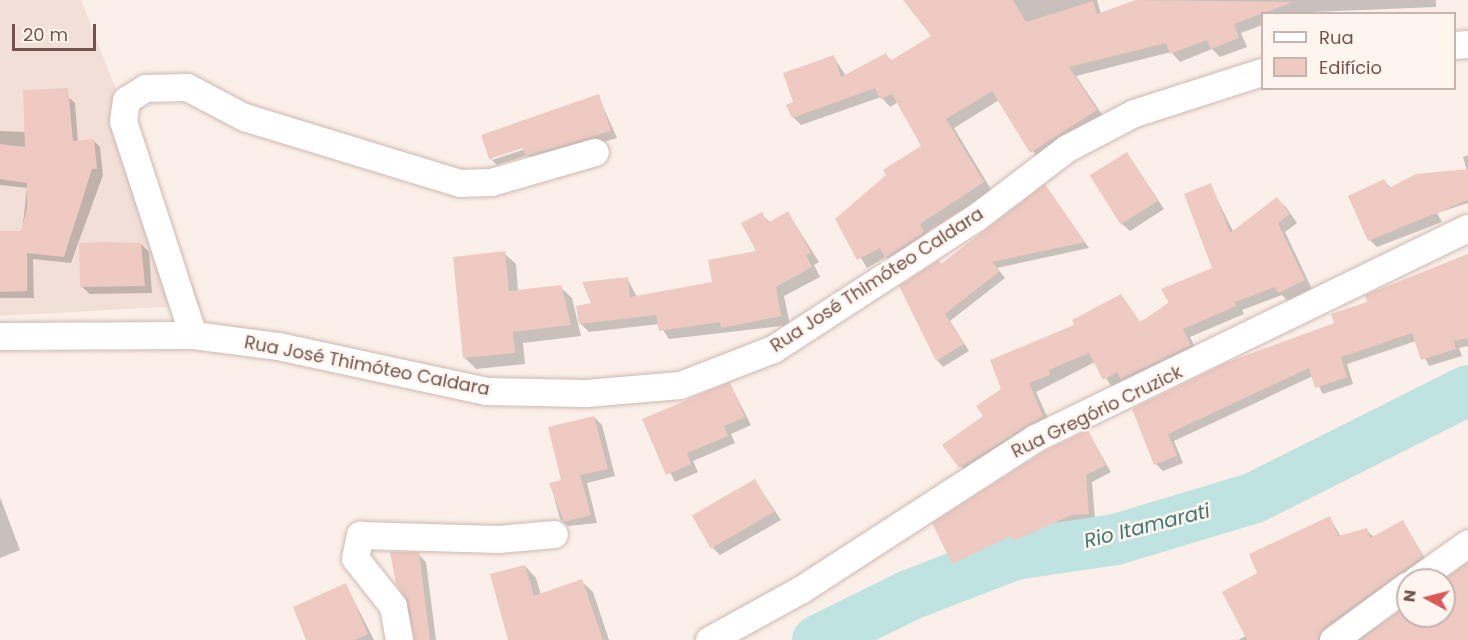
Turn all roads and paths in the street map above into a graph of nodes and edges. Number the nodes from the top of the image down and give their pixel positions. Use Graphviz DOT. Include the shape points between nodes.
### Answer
graph roads {
  1 [pos="1261,73"];
  2 [pos="595,152"];
  3 [pos="1468,228"];
  4 [pos="193,335"];
  5 [pos="0,336"];
  6 [pos="554,534"];
  7 [pos="1468,543"];
  8 [pos="1433,568"];
  9 [pos="1396,594"];
  10 [pos="399,640"];
  11 [pos="709,640"];
  12 [pos="1333,640"];
  1 -- 4 [label="street, Rua José Thimóteo Caldara" via="1134,113 1067,148 975,218 773,349 680,385 586,393 486,391 278,346"];
  2 -- 4 [label="street" via="491,182 459,183 244,117 187,87 145,88 126,100 123,121"];
  3 -- 11 [label="street, Rua Gregório Cruzick" via="1035,438 800,590"];
  4 -- 5 [label="street, Rua José Thimóteo Caldara"];
  6 -- 10 [label="street" via="498,539 360,535 355,558 393,606"];
  7 -- 8 [label="street"];
  9 -- 12 [label="street"];
}
